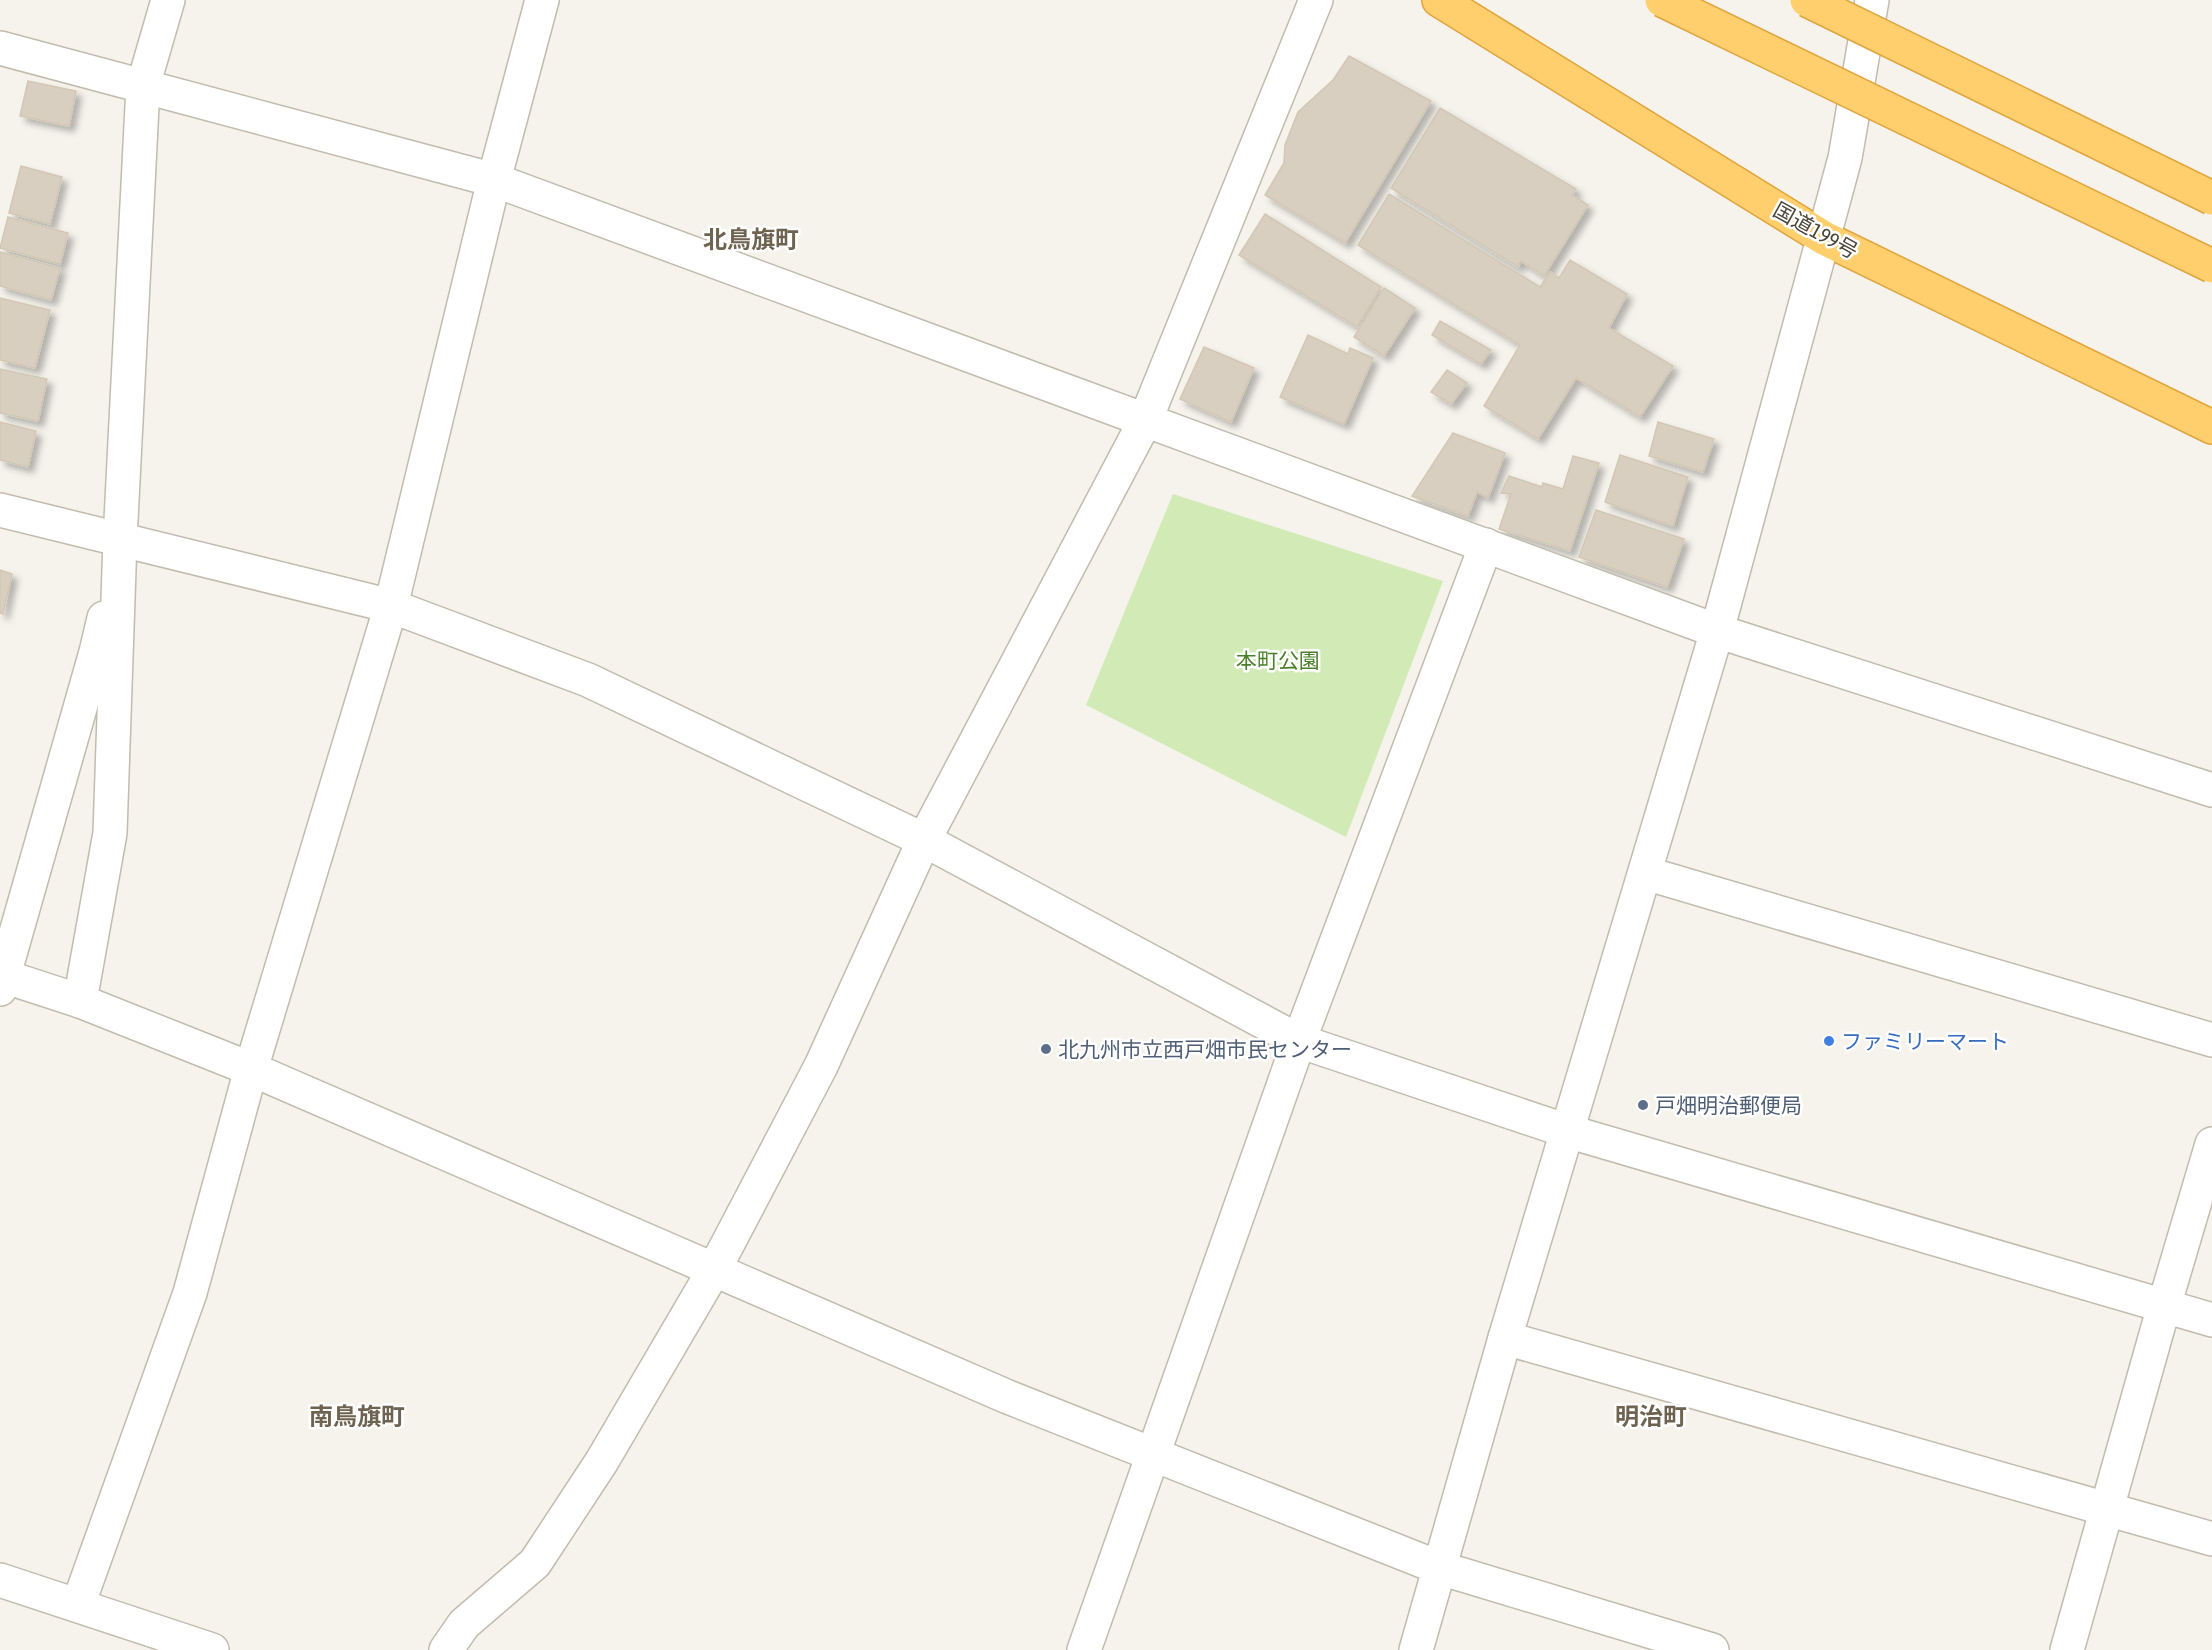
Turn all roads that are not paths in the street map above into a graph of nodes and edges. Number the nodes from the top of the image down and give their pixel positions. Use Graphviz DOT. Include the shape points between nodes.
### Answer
graph roads {
  1 [pos="168,0"];
  2 [pos="542,0"];
  3 [pos="1316,0"];
  4 [pos="1439,0"];
  5 [pos="1662,0"];
  6 [pos="1807,0"];
  7 [pos="1872,0"];
  8 [pos="0,48"];
  9 [pos="143,86"];
  10 [pos="494,180"];
  11 [pos="2212,198"];
  12 [pos="1824,238"];
  13 [pos="2212,266"];
  14 [pos="1145,421"];
  15 [pos="2212,427"];
  16 [pos="0,510"];
  17 [pos="120,540"];
  18 [pos="1486,545"];
  19 [pos="391,606"];
  20 [pos="1717,631"];
  21 [pos="2212,790"];
  22 [pos="924,840"];
  23 [pos="1645,873"];
  24 [pos="1,980"];
  25 [pos="80,1001"];
  26 [pos="2212,1040"];
  27 [pos="1299,1041"];
  28 [pos="251,1069"];
  29 [pos="1568,1131"];
  30 [pos="2212,1144"];
  31 [pos="714,1270"];
  32 [pos="2164,1306"];
  33 [pos="2212,1320"];
  34 [pos="1505,1338"];
  35 [pos="1154,1454"];
  36 [pos="2108,1508"];
  37 [pos="2212,1539"];
  38 [pos="1440,1568"];
  39 [pos="0,1580"];
  40 [pos="78,1605"];
  41 [pos="212,1650"];
  42 [pos="446,1650"];
  43 [pos="1084,1650"];
  44 [pos="1416,1650"];
  45 [pos="1712,1650"];
  46 [pos="2067,1650"];
  1 -- 9 [label="street"];
  2 -- 10 [label="street"];
  3 -- 14 [label="street"];
  4 -- 12 [label="highway, 国道199号"];
  5 -- 13 [label="highway, bridge"];
  6 -- 11 [label="highway, bridge"];
  7 -- 12 [label="street" via="1845,158"];
  8 -- 9 [label="street"];
  9 -- 10 [label="street"];
  9 -- 17 [label="street"];
  10 -- 14 [label="street"];
  10 -- 19 [label="street"];
  12 -- 15 [label="highway, 国道199号"];
  12 -- 20 [label="street"];
  14 -- 18 [label="street"];
  14 -- 22 [label="street"];
  16 -- 17 [label="street"];
  17 -- 19 [label="street"];
  17 -- 24 [label="street" via="96,652"];
  17 -- 25 [label="street" via="110,833"];
  18 -- 20 [label="street"];
  18 -- 27 [label="street"];
  19 -- 22 [label="street" via="588,680"];
  19 -- 28 [label="street"];
  20 -- 21 [label="street"];
  20 -- 23 [label="street"];
  22 -- 27 [label="street"];
  22 -- 31 [label="street" via="821,1066"];
  23 -- 26 [label="street"];
  23 -- 29 [label="street"];
  24 -- 25 [label="street"];
  25 -- 28 [label="street"];
  27 -- 29 [label="street"];
  27 -- 35 [label="street"];
  28 -- 31 [label="street"];
  28 -- 40 [label="street" via="190,1293"];
  29 -- 32 [label="street"];
  29 -- 34 [label="street"];
  30 -- 32 [label="street"];
  31 -- 35 [label="street" via="1008,1397"];
  31 -- 42 [label="street" via="602,1461 535,1563 464,1624"];
  32 -- 33 [label="street"];
  32 -- 36 [label="street"];
  34 -- 36 [label="street"];
  34 -- 38 [label="street"];
  35 -- 38 [label="street"];
  35 -- 43 [label="street"];
  36 -- 37 [label="street"];
  36 -- 46 [label="street"];
  38 -- 44 [label="street"];
  38 -- 45 [label="street"];
  39 -- 40 [label="street"];
  40 -- 41 [label="street"];
}
